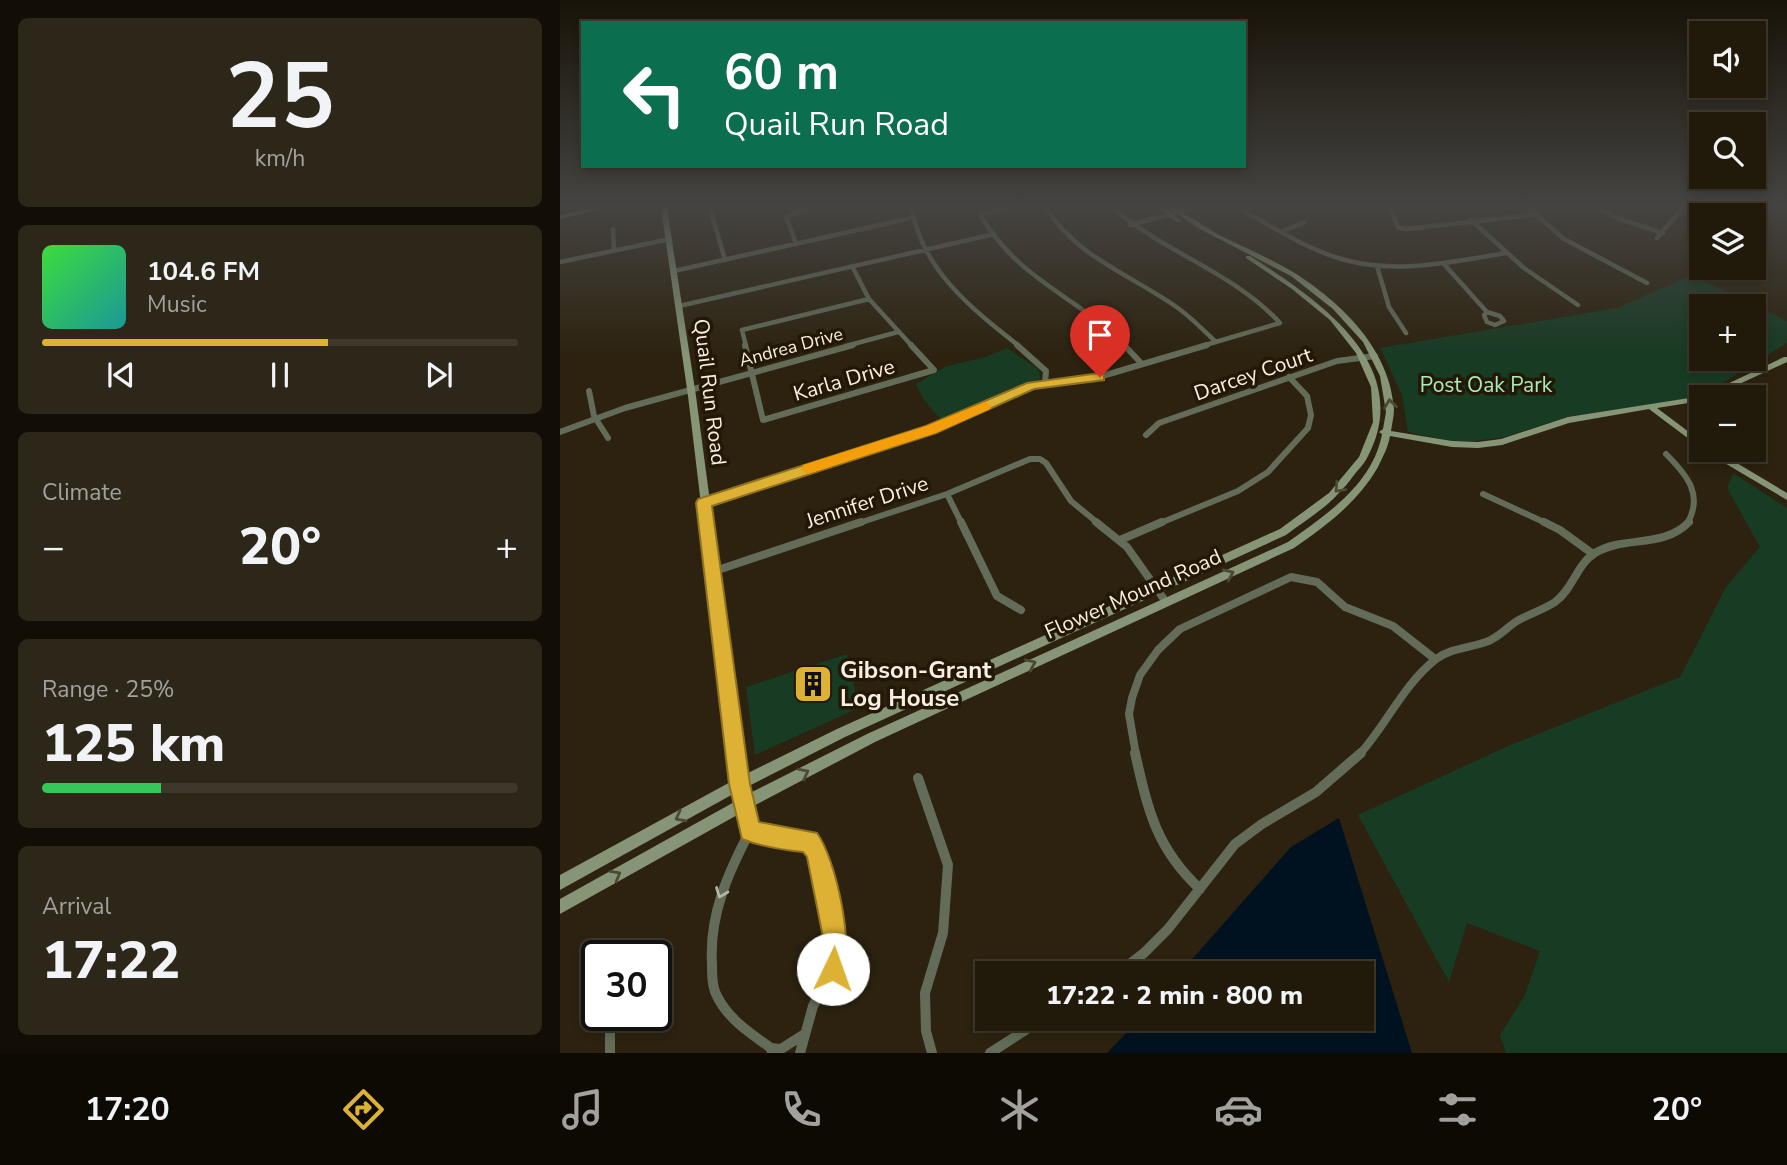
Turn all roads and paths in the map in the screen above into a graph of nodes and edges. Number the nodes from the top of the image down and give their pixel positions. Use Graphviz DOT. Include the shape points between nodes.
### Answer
graph roads {
  1 [pos="582,257"];
  2 [pos="672,257"];
  3 [pos="738,257"];
  4 [pos="888,257"];
  5 [pos="929,257"];
  6 [pos="1010,257"];
  7 [pos="1096,257"];
  8 [pos="1187,257"];
  9 [pos="1249,257"];
  10 [pos="1259,257"];
  11 [pos="1337,257"];
  12 [pos="1480,257"];
  13 [pos="1512,257"];
  14 [pos="1598,257"];
  15 [pos="725,260"];
  16 [pos="560,262"];
  17 [pos="1443,263"];
  18 [pos="852,266"];
  19 [pos="1377,266"];
  20 [pos="674,271"];
  21 [pos="1647,283"];
  22 [pos="869,299"];
  23 [pos="1578,305"];
  24 [pos="680,306"];
  25 [pos="1487,312"];
  26 [pos="898,332"];
  27 [pos="1406,333"];
  28 [pos="1216,342"];
  29 [pos="1364,356"];
  30 [pos="1375,356"];
  31 [pos="1787,359"];
  32 [pos="1142,364"];
  33 [pos="751,372"];
  34 [pos="1289,377"];
  35 [pos="1045,383"];
  36 [pos="1731,385"];
  37 [pos="691,389"];
  38 [pos="589,391"];
  39 [pos="1689,401"];
  40 [pos="1652,408"];
  41 [pos="594,419"];
  42 [pos="1373,431"];
  43 [pos="560,432"];
  44 [pos="1388,433"];
  45 [pos="1146,435"];
  46 [pos="1689,435"];
  47 [pos="608,438"];
  48 [pos="1666,454"];
  49 [pos="1730,462"];
  50 [pos="947,494"];
  51 [pos="1483,494"];
  52 [pos="1787,497"];
  53 [pos="704,503"];
  54 [pos="1119,540"];
  55 [pos="1593,554"];
  56 [pos="712,572"];
  57 [pos="1158,589"];
  58 [pos="1166,602"];
  59 [pos="1021,610"];
  60 [pos="1435,659"];
  61 [pos="918,778"];
  62 [pos="739,784"];
  63 [pos="743,804"];
  64 [pos="750,831"];
  65 [pos="560,883"];
  66 [pos="1200,889"];
  67 [pos="560,907"];
  68 [pos="1132,961"];
  69 [pos="610,1031"];
  70 [pos="1024,1031"];
  71 [pos="803,1035"];
  72 [pos="771,1050"];
  73 [pos="610,1053"];
  74 [pos="800,1053"];
  75 [pos="932,1053"];
  76 [pos="990,1053"];
  1 -- 16 [label="street"];
  2 -- 20 [label="main road, Quail Run Road"];
  3 -- 15 [label="street"];
  4 -- 18 [label="street"];
  5 -- 35 [label="street" via="966,300 1041,364"];
  6 -- 32 [label="street" via="1115,335"];
  7 -- 28 [label="street" via="1178,308"];
  8 -- 28 [label="street" via="1245,291 1280,323"];
  9 -- 29 [label="main road, Flower Mound Road" via="1287,280 1334,318"];
  10 -- 30 [label="main road, Flower Mound Road" via="1294,276 1340,313"];
  11 -- 19 [label="street"];
  12 -- 17 [label="street"];
  13 -- 23 [label="street"];
  14 -- 21 [label="street"];
  15 -- 20 [label="street"];
  17 -- 19 [label="street"];
  17 -- 25 [label="street"];
  18 -- 22 [label="street"];
  18 -- 24 [label="street"];
  19 -- 27 [label="street" via="1389,307"];
  20 -- 24 [label="main road, Quail Run Road"];
  22 -- 26 [label="street"];
  22 -- 33 [label="street" via="742,330"];
  24 -- 37 [label="main road, Quail Run Road"];
  26 -- 33 [label="street, Andrea Drive"];
  26 -- 33 [label="street, Karla Drive" via="934,370 762,420"];
  28 -- 32 [label="street"];
  29 -- 30 [label="street, Darcey Court"];
  29 -- 34 [label="street, Darcey Court"];
  29 -- 42 [label="main road, Flower Mound Road" via="1375,380 1378,412"];
  44 -- 30 [label="main road, Flower Mound Road, one-way" via="1391,400"];
  31 -- 36 [label="main road"];
  32 -- 35 [label="street" via="1082,381"];
  33 -- 37 [label="street, Andrea Drive"];
  34 -- 45 [label="street, Darcey Court" via="1159,423"];
  34 -- 54 [label="street" via="1307,396 1311,415 1308,428 1268,472 1238,491"];
  35 -- 53 [label="street" via="1013,392 963,418"];
  37 -- 41 [label="street, Andrea Drive"];
  37 -- 53 [label="main road, Quail Run Road"];
  38 -- 41 [label="street"];
  39 -- 40 [label="main road"];
  40 -- 44 [label="main road" via="1567,420 1502,442 1478,445"];
  40 -- 46 [label="main road"];
  41 -- 43 [label="street, Andrea Drive"];
  41 -- 47 [label="street"];
  42 -- 44 [label="main road"];
  42 -- 57 [label="main road, Flower Mound Road, one-way" via="1369,447 1351,475 1316,511 1283,532"];
  58 -- 44 [label="main road, Flower Mound Road, one-way" via="1291,545 1335,517 1365,484"];
  48 -- 55 [label="street" via="1690,481 1696,499 1686,527 1670,538"];
  49 -- 52 [label="main road"];
  50 -- 54 [label="street, Jennifer Drive" via="1030,459 1040,459 1081,512"];
  50 -- 56 [label="street, Jennifer Drive"];
  50 -- 59 [label="street" via="997,596"];
  51 -- 55 [label="street" via="1560,530"];
  53 -- 56 [label="main road, Quail Run Road"];
  54 -- 57 [label="street"];
  55 -- 60 [label="street" via="1555,603 1517,621 1493,639 1468,648 1459,646"];
  56 -- 62 [label="main road, Quail Run Road"];
  57 -- 58 [label="street"];
  57 -- 62 [label="main road, Flower Mound Road" via="950,681"];
  63 -- 58 [label="main road, Flower Mound Road, one-way" via="930,709"];
  60 -- 66 [label="street" via="1352,763 1314,795 1235,844"];
  60 -- 66 [label="street" via="1405,633 1344,607 1320,582 1307,576 1291,577 1180,629 1164,642 1133,690 1129,715 1162,845"];
  61 -- 75 [label="street" via="948,865 943,933 925,993"];
  62 -- 63 [label="main road, Quail Run Road"];
  62 -- 65 [label="main road, Flower Mound Road, one-way"];
  63 -- 64 [label="street, Quail Run Road"];
  67 -- 63 [label="main road, Flower Mound Road, one-way"];
  64 -- 71 [label="street" via="809,841 817,852 836,937 833,969"];
  64 -- 72 [label="street, one-way" via="713,914 710,955 715,994 740,1027"];
  66 -- 68 [label="street" via="1171,926"];
  69 -- 73 [label="street"];
  70 -- 76 [label="street"];
  71 -- 72 [label="street"];
  71 -- 74 [label="street"];
}
